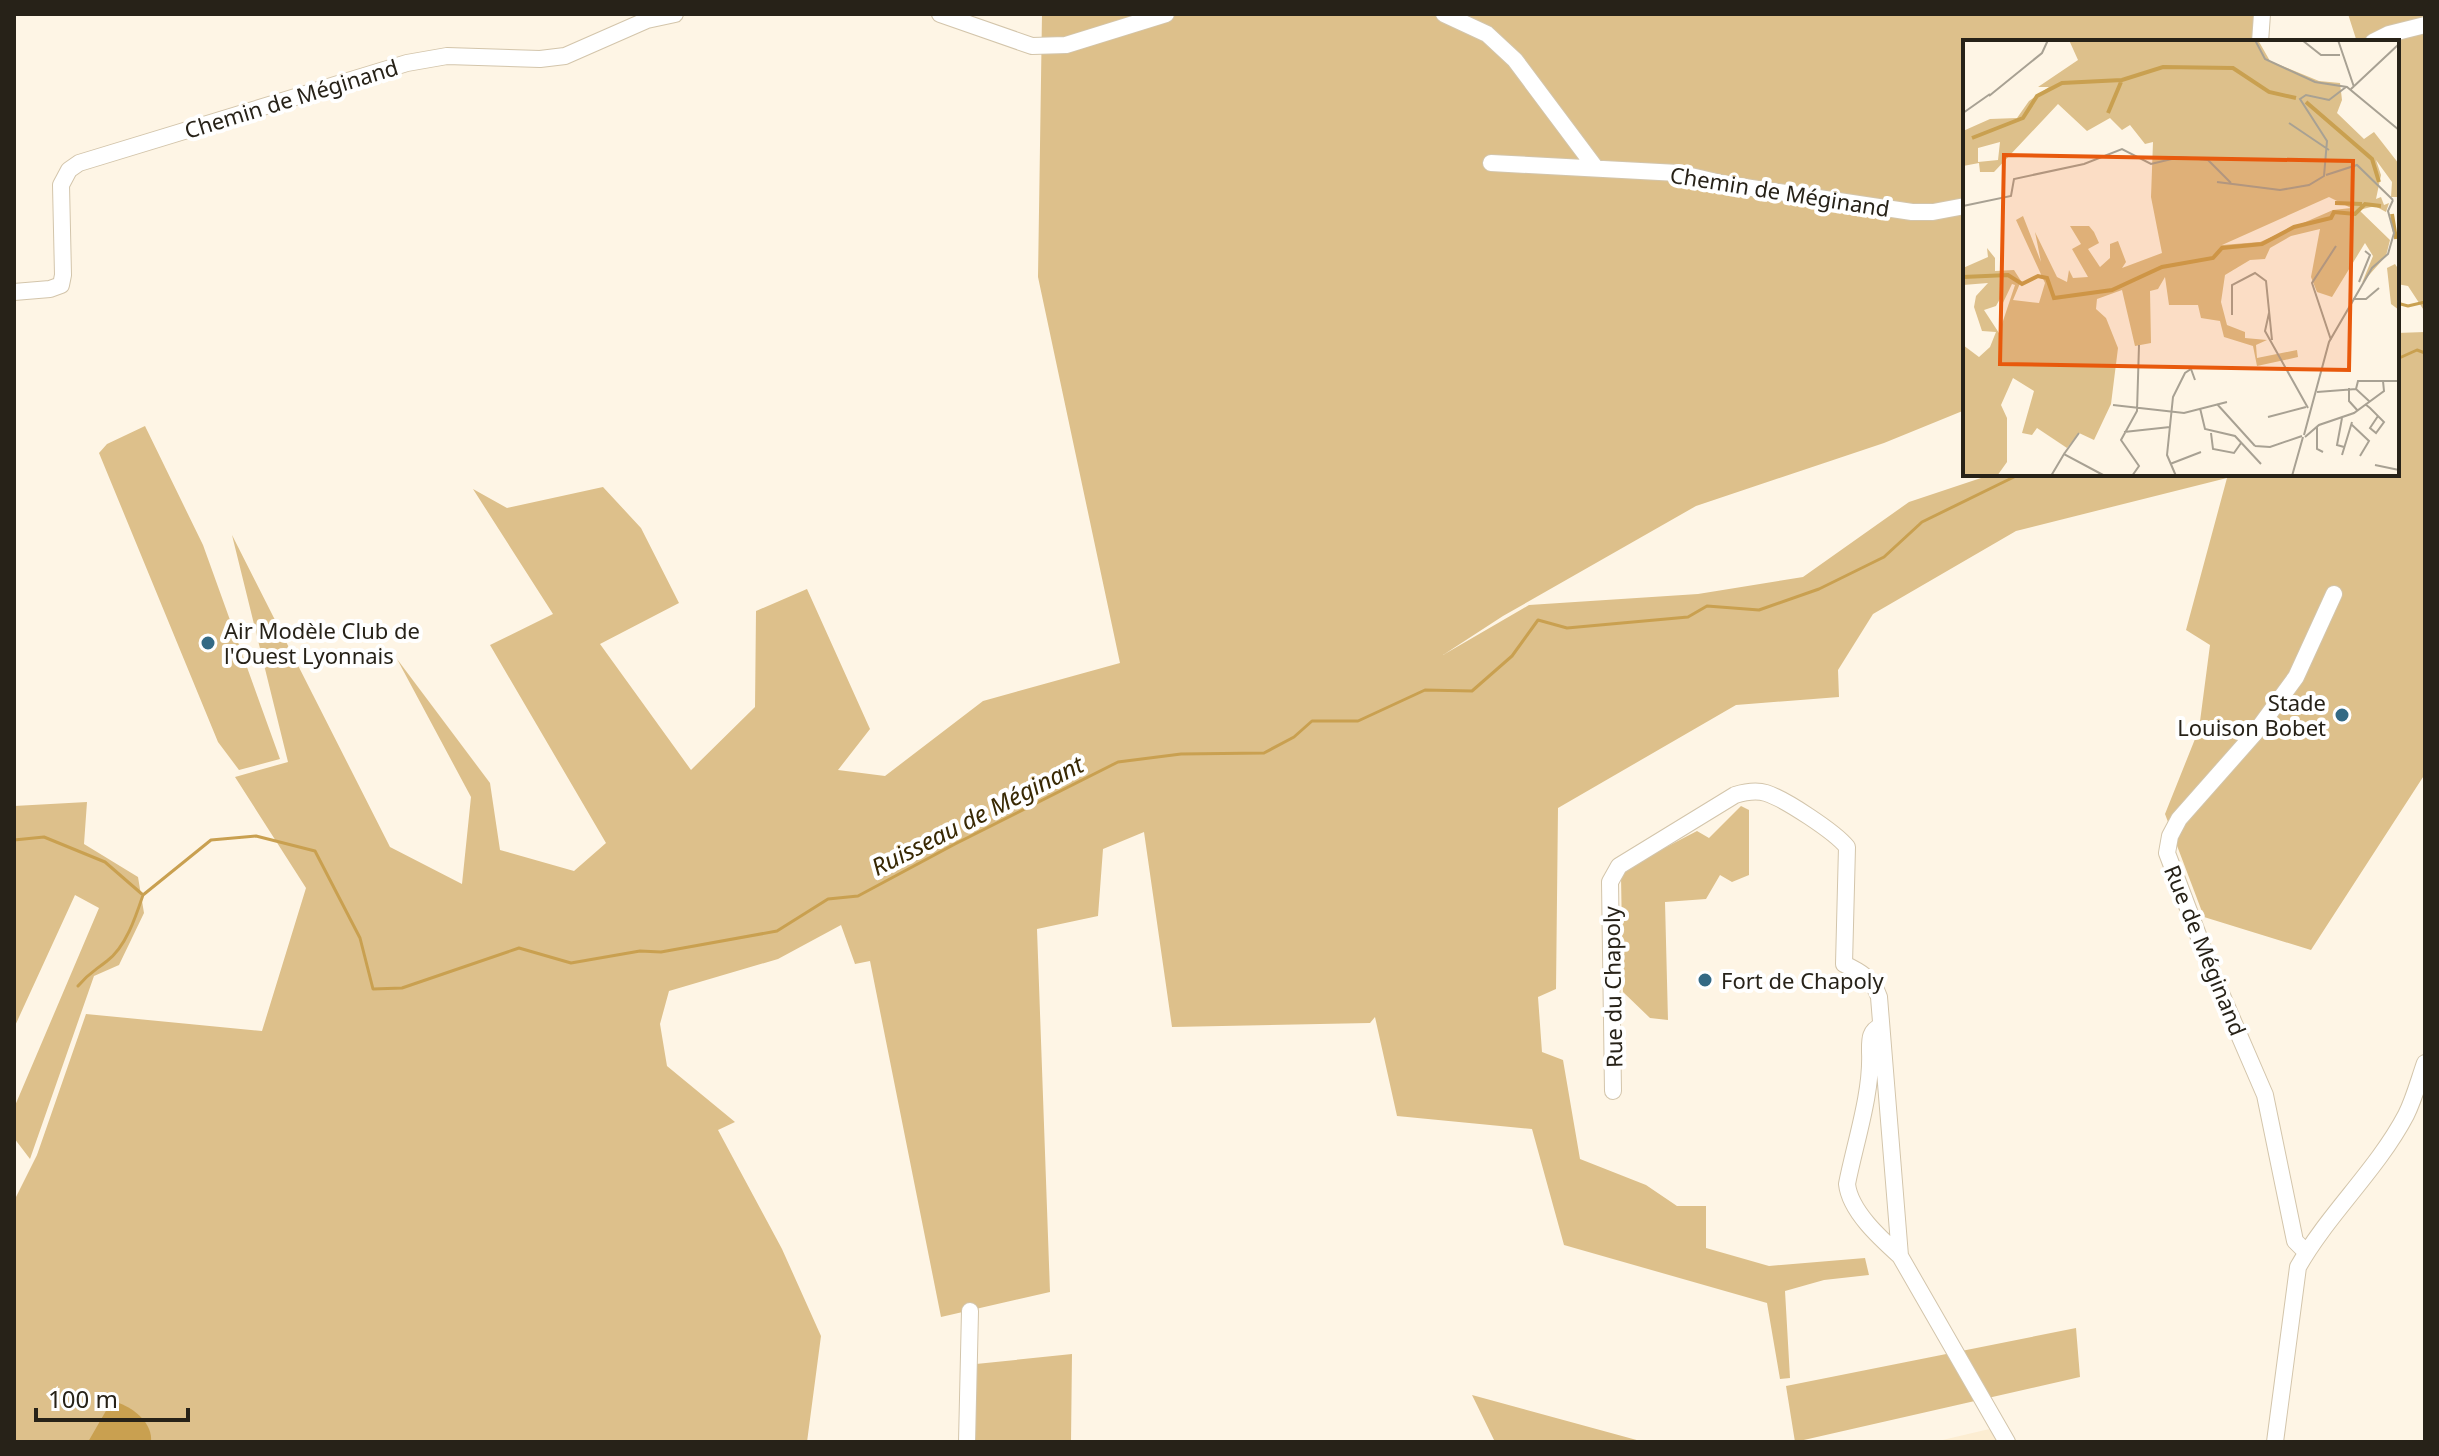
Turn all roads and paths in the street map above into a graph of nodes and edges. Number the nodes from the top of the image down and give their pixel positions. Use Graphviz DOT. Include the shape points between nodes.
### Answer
graph roads {
  1 [pos="675,14"];
  2 [pos="940,14"];
  3 [pos="1166,14"];
  4 [pos="1444,14"];
  5 [pos="2262,14"];
  6 [pos="2425,25"];
  7 [pos="2260,40"];
  8 [pos="2377,40"];
  9 [pos="1491,163"];
  10 [pos="1595,167"];
  11 [pos="1963,206"];
  12 [pos="14,292"];
  13 [pos="2334,594"];
  14 [pos="1881,1026"];
  15 [pos="2425,1063"];
  16 [pos="1613,1091"];
  17 [pos="2306,1252"];
  18 [pos="1900,1256"];
  19 [pos="970,1311"];
  20 [pos="967,1442"];
  21 [pos="2007,1442"];
  22 [pos="2275,1442"];
  1 -- 12 [label="street, Chemin de Méginand" via="647,20 565,56 447,56 407,63 79,163 61,185 61,285"];
  2 -- 3 [label="street" via="1032,46 1066,45"];
  4 -- 10 [label="street" via="1487,34 1515,60"];
  5 -- 7 [label="street"];
  6 -- 8 [label="street"];
  9 -- 10 [label="street, Chemin de Méginand"];
  10 -- 11 [label="street, Chemin de Méginand" via="1678,173 1912,212"];
  13 -- 17 [label="street, Rue de Méginand" via="2296,677 2179,819 2167,853 2265,1095 2295,1241"];
  14 -- 16 [label="street, Rue du Chapoly" via="1875,986 1844,964 1847,847 1837,835 1768,794 1747,791 1619,866 1610,882"];
  14 -- 18 [label="street, Rue du Chapoly"];
  14 -- 18 [label="street, Rue du Chapoly" via="1870,1037 1871,1069 1847,1184 1849,1199"];
  15 -- 17 [label="street" via="2406,1115"];
  17 -- 22 [label="street" via="2293,1288"];
  18 -- 21 [label="street, Rue du Chapoly"];
  19 -- 20 [label="street"];
}
